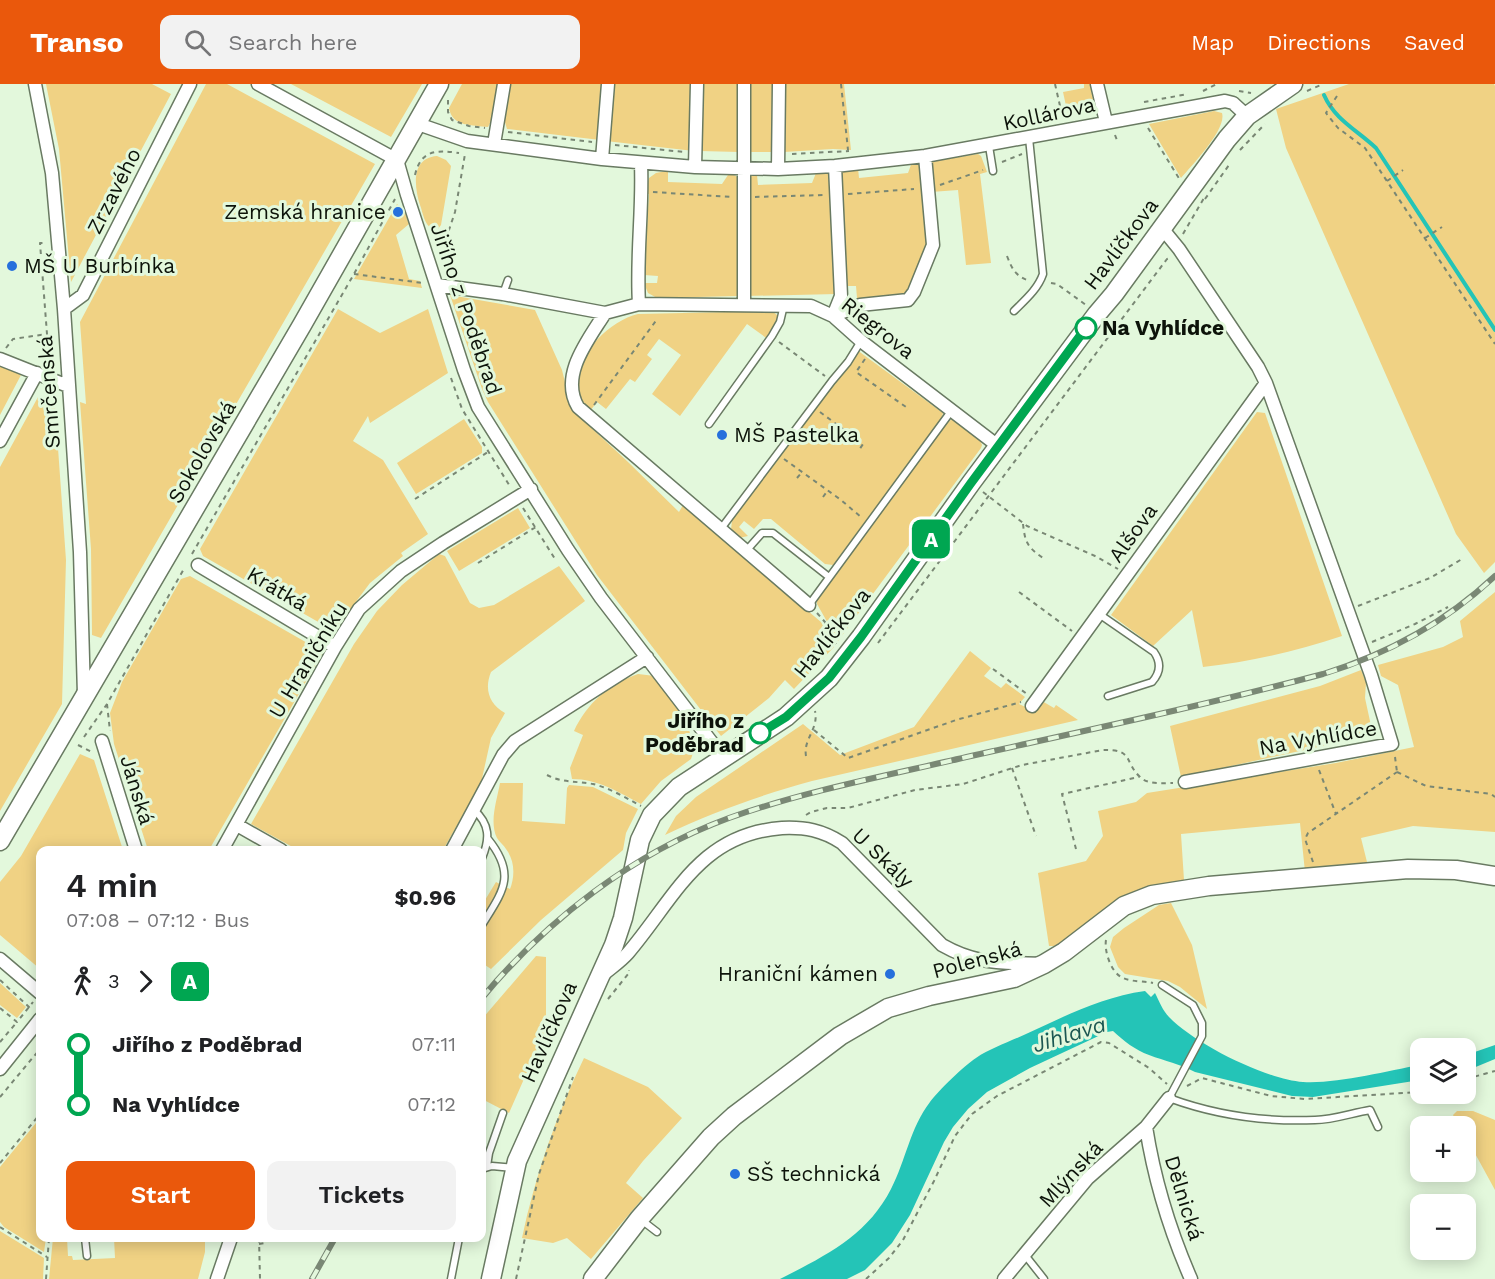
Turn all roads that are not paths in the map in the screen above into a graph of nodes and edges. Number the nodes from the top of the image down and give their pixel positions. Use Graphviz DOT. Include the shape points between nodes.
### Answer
graph roads {
  1 [pos="35,84"];
  2 [pos="190,84"];
  3 [pos="258,84"];
  4 [pos="504,84"];
  5 [pos="608,84"];
  6 [pos="697,84"];
  7 [pos="744,84"];
  8 [pos="779,84"];
  9 [pos="1097,84"];
  10 [pos="1299,88"];
  11 [pos="443,90"];
  12 [pos="1247,116"];
  13 [pos="1106,122"];
  14 [pos="418,124"];
  15 [pos="494,144"];
  16 [pos="1030,144"];
  17 [pos="989,146"];
  18 [pos="926,156"];
  19 [pos="602,159"];
  20 [pos="397,160"];
  21 [pos="641,164"];
  22 [pos="834,166"];
  23 [pos="695,167"];
  24 [pos="743,169"];
  25 [pos="778,169"];
  26 [pos="993,169"];
  27 [pos="1161,227"];
  28 [pos="508,280"];
  29 [pos="436,285"];
  30 [pos="503,294"];
  31 [pos="639,304"];
  32 [pos="744,305"];
  33 [pos="784,305"];
  34 [pos="64,309"];
  35 [pos="1014,311"];
  36 [pos="605,313"];
  37 [pos="833,316"];
  38 [pos="861,341"];
  39 [pos="3,354"];
  40 [pos="37,373"];
  41 [pos="1266,383"];
  42 [pos="68,386"];
  43 [pos="953,410"];
  44 [pos="709,424"];
  45 [pos="0,441"];
  46 [pos="998,446"];
  47 [pos="531,489"];
  48 [pos="720,530"];
  49 [pos="746,552"];
  50 [pos="198,565"];
  51 [pos="830,578"];
  52 [pos="809,605"];
  53 [pos="1098,614"];
  54 [pos="335,647"];
  55 [pos="646,657"];
  56 [pos="1108,696"];
  57 [pos="84,699"];
  58 [pos="1030,700"];
  59 [pos="102,741"];
  60 [pos="723,757"];
  61 [pos="1185,782"];
  62 [pos="474,810"];
  63 [pos="237,825"];
  64 [pos="488,839"];
  65 [pos="0,841"];
  66 [pos="135,846"];
  67 [pos="224,846"];
  68 [pos="274,846"];
  69 [pos="454,846"];
  70 [pos="486,846"];
  71 [pos="1495,876"];
  72 [pos="486,919"];
  73 [pos="0,959"];
  74 [pos="1044,964"];
  75 [pos="597,981"];
  76 [pos="1162,985"];
  77 [pos="36,990"];
  78 [pos="36,1024"];
  79 [pos="0,1070"];
  80 [pos="1172,1093"];
  81 [pos="503,1113"];
  82 [pos="1146,1127"];
  83 [pos="1378,1127"];
  84 [pos="486,1161"];
  85 [pos="486,1167"];
  86 [pos="515,1168"];
  87 [pos="639,1219"];
  88 [pos="657,1232"];
  89 [pos="86,1242"];
  90 [pos="230,1242"];
  91 [pos="458,1242"];
  92 [pos="1024,1254"];
  93 [pos="87,1256"];
  94 [pos="217,1279"];
  95 [pos="451,1279"];
  96 [pos="491,1279"];
  97 [pos="593,1279"];
  98 [pos="1004,1279"];
  99 [pos="1044,1279"];
  100 [pos="1191,1279"];
  1 -- 34 [label="street, Smrčenská" via="52,173"];
  2 -- 34 [label="street, Zrzavého" via="83,294"];
  3 -- 20 [label="street"];
  4 -- 15 [label="street"];
  5 -- 19 [label="street"];
  6 -- 23 [label="street"];
  7 -- 24 [label="street"];
  8 -- 25 [label="street"];
  9 -- 13 [label="street"];
  10 -- 12 [label="street, Havlíčkova"];
  11 -- 14 [label="street, Sokolovská"];
  12 -- 13 [label="street, Kollárova" via="1225,101"];
  12 -- 27 [label="street, Havlíčkova"];
  13 -- 16 [label="street, Kollárova" via="1066,130"];
  14 -- 15 [label="street, Kollárova" via="467,141"];
  14 -- 20 [label="street, Sokolovská"];
  15 -- 19 [label="street, Kollárova"];
  16 -- 17 [label="street, Kollárova"];
  16 -- 35 [label="lane" via="1043,274 1034,291"];
  17 -- 18 [label="street, Kollárova"];
  17 -- 26 [label="lane"];
  18 -- 22 [label="street, Kollárova"];
  18 -- 37 [label="street" via="934,237 914,292 908,300 860,304"];
  19 -- 21 [label="street, Kollárova"];
  20 -- 29 [label="street, Jiřího z Poděbrad"];
  20 -- 57 [label="street, Sokolovská"];
  21 -- 23 [label="street, Kollárova"];
  21 -- 31 [label="street"];
  22 -- 25 [label="street, Kollárova"];
  22 -- 37 [label="street" via="841,296"];
  23 -- 24 [label="street, Kollárova"];
  24 -- 25 [label="street, Kollárova"];
  24 -- 32 [label="street"];
  27 -- 41 [label="street, Na Vyhlídce"];
  27 -- 46 [label="street, Havlíčkova"];
  28 -- 30 [label="lane"];
  29 -- 30 [label="street, Riegrova"];
  29 -- 47 [label="street, Jiřího z Poděbrad" via="478,407"];
  30 -- 36 [label="street, Riegrova"];
  31 -- 32 [label="street, Riegrova"];
  31 -- 36 [label="street, Riegrova"];
  32 -- 33 [label="street, Riegrova"];
  33 -- 37 [label="street, Riegrova" via="811,306"];
  33 -- 44 [label="lane" via="772,336"];
  34 -- 42 [label="street, Smrčenská"];
  36 -- 48 [label="street" via="574,370 574,397 579,407"];
  37 -- 38 [label="street, Riegrova"];
  38 -- 43 [label="street, Riegrova"];
  38 -- 48 [label="lane"];
  39 -- 40 [label="street"];
  40 -- 42 [label="street"];
  40 -- 45 [label="street"];
  41 -- 53 [label="street, Alšova"];
  41 -- 61 [label="street, Na Vyhlídce" via="1392,744"];
  42 -- 57 [label="street, Smrčenská" via="80,552"];
  43 -- 46 [label="street, Riegrova"];
  43 -- 51 [label="lane"];
  46 -- 60 [label="street, Havlíčkova" via="829,678 786,717"];
  47 -- 54 [label="street, U Hraničníku" via="385,584 359,609"];
  47 -- 55 [label="street, Jiřího z Poděbrad" via="601,598"];
  48 -- 49 [label="street"];
  49 -- 51 [label="lane" via="762,533 773,533"];
  49 -- 52 [label="street"];
  50 -- 54 [label="street, Krátká"];
  51 -- 52 [label="lane"];
  53 -- 56 [label="lane" via="1154,652 1160,667 1152,682"];
  53 -- 58 [label="street, Alšova"];
  54 -- 63 [label="street, U Hraničníku"];
  55 -- 60 [label="street, Jiřího z Poděbrad"];
  55 -- 62 [label="street" via="516,741 503,755"];
  57 -- 65 [label="street, Sokolovská"];
  59 -- 66 [label="street, Jánská"];
  60 -- 75 [label="street, Havlíčkova" via="679,787 652,814 640,840 614,945"];
  62 -- 64 [label="lane" via="487,826"];
  62 -- 69 [label="street"];
  63 -- 67 [label="street, U Hraničníku"];
  63 -- 68 [label="street"];
  64 -- 70 [label="lane"];
  64 -- 72 [label="lane" via="498,850 506,877 503,891"];
  71 -- 74 [label="street, Polenská" via="1408,869 1152,895 1124,906"];
  73 -- 77 [label="street"];
  74 -- 75 [label="street, U Skály" via="981,962 958,954 942,945 829,834 812,828 769,829 750,833 709,854 692,870 627,954"];
  74 -- 87 [label="street, Polenská" via="1014,978 888,1008 840,1036 734,1116"];
  75 -- 86 [label="street, Havlíčkova"];
  76 -- 80 [label="lane" via="1193,1005 1200,1016 1202,1036"];
  78 -- 79 [label="street"];
  80 -- 82 [label="street, Mlýnská"];
  80 -- 83 [label="lane" via="1195,1108 1264,1119 1317,1120 1370,1110"];
  81 -- 84 [label="lane"];
  82 -- 92 [label="street, Mlýnská" via="1088,1178"];
  82 -- 100 [label="street, Dělnická" via="1165,1206"];
  85 -- 86 [label="lane"];
  86 -- 96 [label="street, Havlíčkova"];
  87 -- 88 [label="lane"];
  87 -- 97 [label="street, Polenská"];
  89 -- 93 [label="lane"];
  90 -- 94 [label="street"];
  91 -- 95 [label="lane"];
  92 -- 98 [label="street, Mlýnská"];
  92 -- 99 [label="lane"];
}
